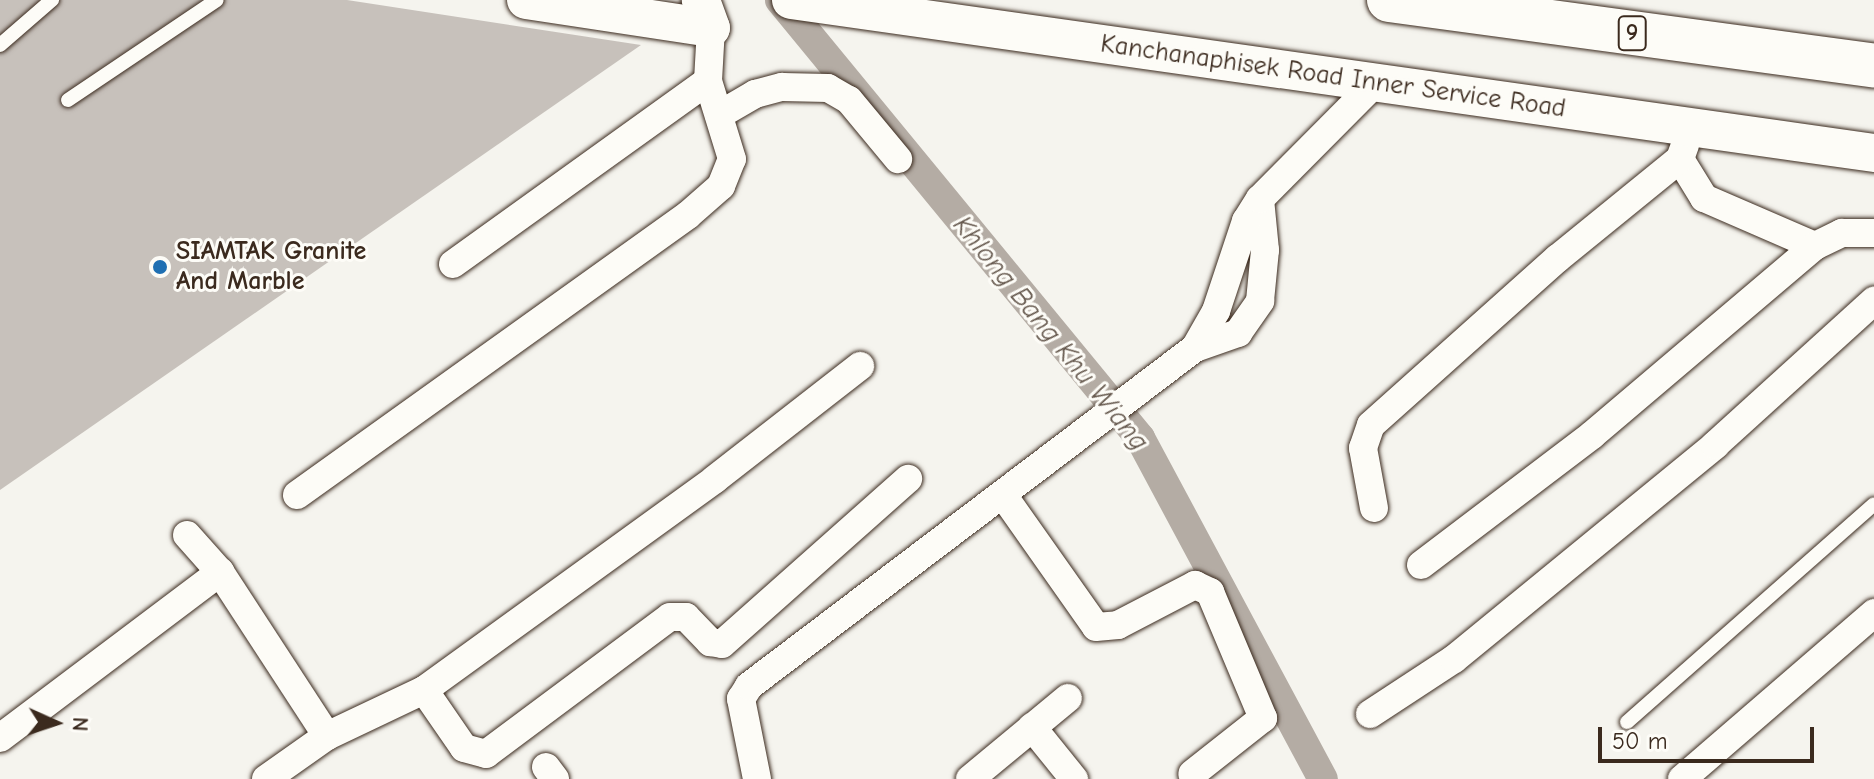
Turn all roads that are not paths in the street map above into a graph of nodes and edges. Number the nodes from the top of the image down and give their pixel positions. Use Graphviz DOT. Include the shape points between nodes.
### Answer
graph roads {
  1 [pos="52,0"];
  2 [pos="217,0"];
  3 [pos="526,0"];
  4 [pos="791,0"];
  5 [pos="1389,0"];
  6 [pos="706,14"];
  7 [pos="0,45"];
  8 [pos="1874,66"];
  9 [pos="708,81"];
  10 [pos="1375,83"];
  11 [pos="68,100"];
  12 [pos="719,115"];
  13 [pos="1685,144"];
  14 [pos="1874,153"];
  15 [pos="898,159"];
  16 [pos="1260,199"];
  17 [pos="1874,233"];
  18 [pos="1815,246"];
  19 [pos="453,264"];
  20 [pos="1874,301"];
  21 [pos="1195,348"];
  22 [pos="860,366"];
  23 [pos="908,479"];
  24 [pos="297,495"];
  25 [pos="1003,495"];
  26 [pos="1874,504"];
  27 [pos="1374,508"];
  28 [pos="187,535"];
  29 [pos="1421,565"];
  30 [pos="220,572"];
  31 [pos="1874,613"];
  32 [pos="424,690"];
  33 [pos="1068,698"];
  34 [pos="1370,714"];
  35 [pos="1627,722"];
  36 [pos="1032,727"];
  37 [pos="327,736"];
  38 [pos="0,738"];
  39 [pos="1192,774"];
  40 [pos="266,779"];
  41 [pos="757,779"];
  42 [pos="970,779"];
  43 [pos="1074,779"];
  44 [pos="1682,779"];
  1 -- 7 [label="lane"];
  2 -- 11 [label="lane"];
  3 -- 6 [label="main road"];
  4 -- 10 [label="main road, Kanchanaphisek Road Inner Service Road"];
  5 -- 8 [label="highway, 9"];
  6 -- 9 [label="street"];
  9 -- 12 [label="street"];
  9 -- 19 [label="street"];
  10 -- 13 [label="main road, Kanchanaphisek Road Inner Service Road"];
  10 -- 16 [label="street"];
  12 -- 15 [label="street" via="755,94 782,87 828,88 849,100"];
  12 -- 24 [label="street" via="732,159 721,186 710,196"];
  13 -- 14 [label="main road, Kanchanaphisek Road Inner Service Road"];
  13 -- 18 [label="street" via="1704,198"];
  13 -- 27 [label="street" via="1371,425 1363,448"];
  16 -- 21 [label="street" via="1246,221 1216,311"];
  16 -- 21 [label="street" via="1265,243 1260,301 1238,333"];
  17 -- 18 [label="street" via="1842,233"];
  18 -- 29 [label="street" via="1592,435"];
  20 -- 34 [label="street" via="1715,445 1454,659"];
  21 -- 25 [label="street"];
  22 -- 32 [label="street" via="715,479"];
  23 -- 32 [label="street" via="722,644 710,642 686,617 670,617 486,754 464,748"];
  25 -- 39 [label="street" via="1096,627 1118,625 1195,585 1210,592 1263,718"];
  25 -- 41 [label="street" via="749,686 741,699"];
  26 -- 35 [label="lane"];
  28 -- 30 [label="street"];
  30 -- 37 [label="street"];
  30 -- 38 [label="street"];
  31 -- 44 [label="street"];
  32 -- 37 [label="street"];
  33 -- 36 [label="street"];
  36 -- 42 [label="street"];
  36 -- 43 [label="street"];
  37 -- 40 [label="street"];
}
